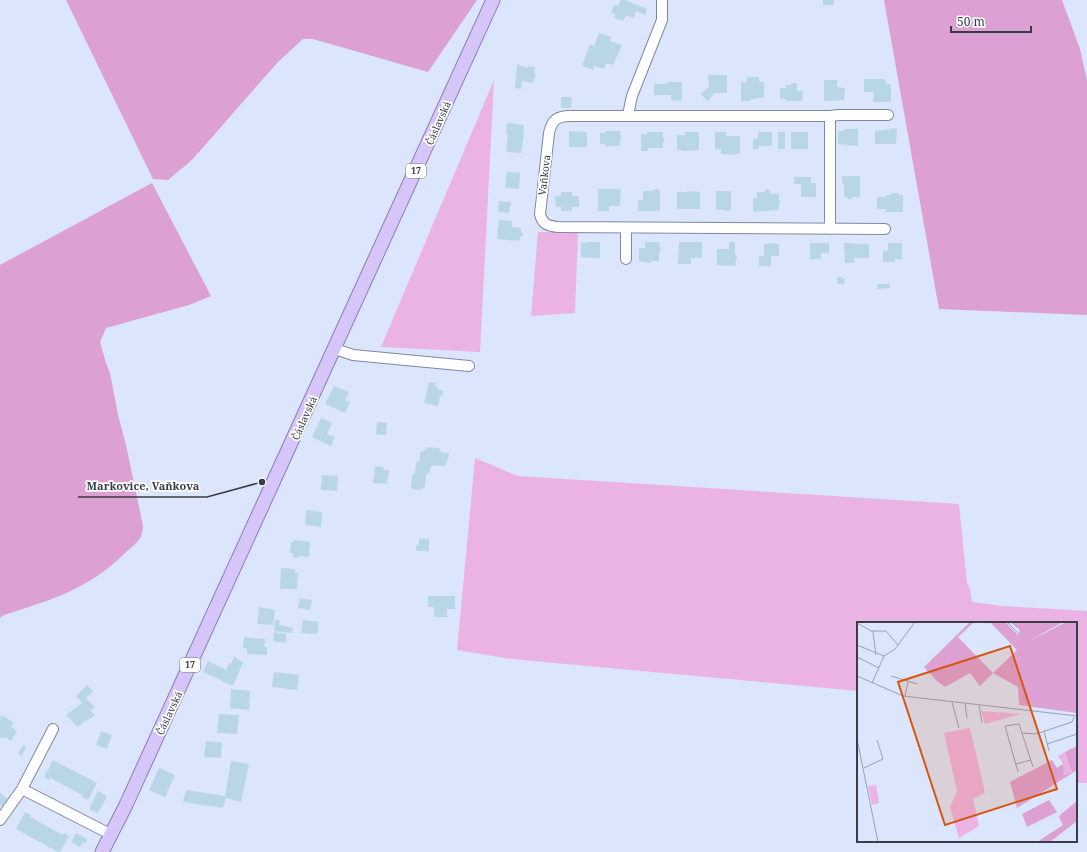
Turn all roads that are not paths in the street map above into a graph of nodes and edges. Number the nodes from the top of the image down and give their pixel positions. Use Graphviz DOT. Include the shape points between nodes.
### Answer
graph roads {
  1 [pos="493,0"];
  2 [pos="662,0"];
  3 [pos="670,0"];
  4 [pos="662,20"];
  5 [pos="628,115"];
  6 [pos="888,115"];
  7 [pos="830,116"];
  8 [pos="626,228"];
  9 [pos="830,229"];
  10 [pos="885,229"];
  11 [pos="626,259"];
  12 [pos="334,350"];
  13 [pos="469,366"];
  14 [pos="53,729"];
  15 [pos="22,788"];
  16 [pos="0,820"];
  17 [pos="112,835"];
  18 [pos="102,852"];
  1 -- 12 [label="main road, Čáslavská / 17"];
  2 -- 4 [label="street"];
  3 -- 4 [label="street"];
  4 -- 5 [label="street" via="632,96"];
  5 -- 7 [label="street, Vaňkova"];
  5 -- 8 [label="street, Vaňkova" via="564,116 555,119 549,133 540,214 543,223 552,226"];
  6 -- 7 [label="street, Vaňkova"];
  7 -- 9 [label="street"];
  8 -- 9 [label="street, Vaňkova"];
  8 -- 11 [label="street"];
  9 -- 10 [label="street, Vaňkova"];
  12 -- 13 [label="street" via="352,355"];
  12 -- 17 [label="main road, Čáslavská / 17"];
  14 -- 15 [label="street"];
  15 -- 16 [label="street"];
  15 -- 17 [label="street"];
  17 -- 18 [label="main road, Čáslavská / 17"];
}
